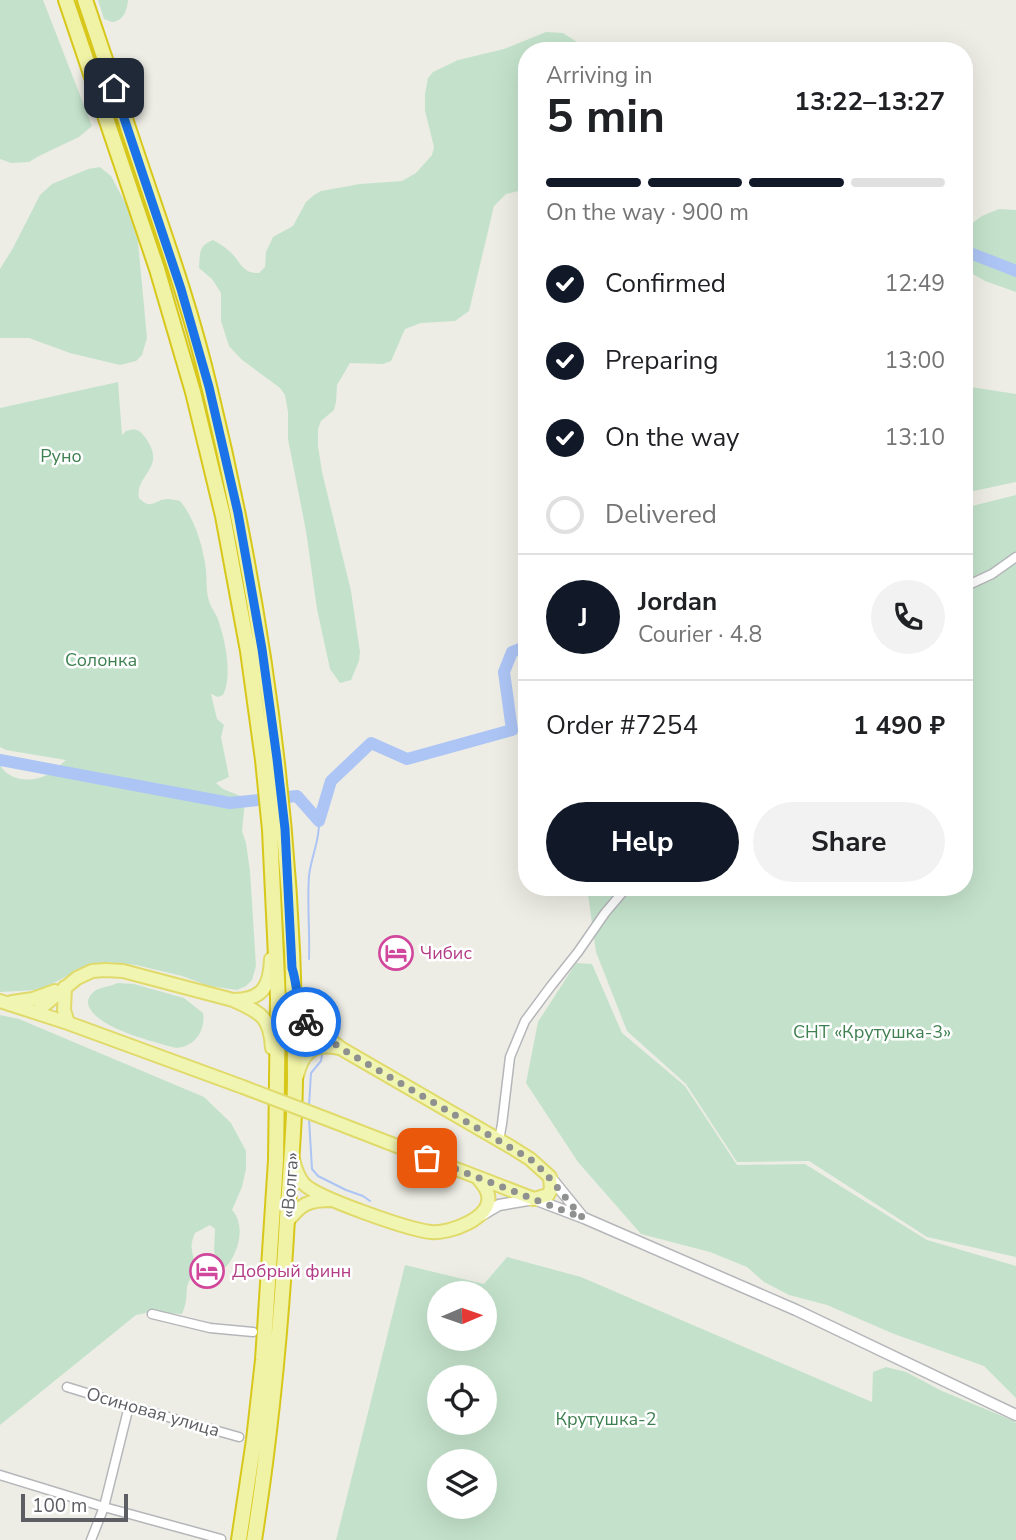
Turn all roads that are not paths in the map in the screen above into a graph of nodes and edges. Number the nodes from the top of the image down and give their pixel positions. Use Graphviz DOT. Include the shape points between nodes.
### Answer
graph roads {
  1 [pos="65,0"];
  2 [pos="85,0"];
  3 [pos="1016,556"];
  4 [pos="973,583"];
  5 [pos="270,759"];
  6 [pos="277,829"];
  7 [pos="620,896"];
  8 [pos="274,929"];
  9 [pos="292,968"];
  10 [pos="65,987"];
  11 [pos="233,1000"];
  12 [pos="1,1001"];
  13 [pos="299,1007"];
  14 [pos="36,1012"];
  15 [pos="68,1023"];
  16 [pos="342,1049"];
  17 [pos="297,1075"];
  18 [pos="278,1079"];
  19 [pos="499,1140"];
  20 [pos="292,1153"];
  21 [pos="477,1177"];
  22 [pos="550,1177"];
  23 [pos="534,1199"];
  24 [pos="331,1200"];
  25 [pos="481,1215"];
  26 [pos="583,1218"];
  27 [pos="287,1222"];
  28 [pos="152,1314"];
  29 [pos="253,1332"];
  30 [pos="67,1387"];
  31 [pos="129,1406"];
  32 [pos="1016,1415"];
  33 [pos="239,1437"];
  34 [pos="0,1475"];
  35 [pos="104,1507"];
  36 [pos="221,1539"];
  37 [pos="91,1540"];
  38 [pos="239,1540"];
  39 [pos="254,1540"];
  1 -- 5 [label="highway" via="194,391"];
  2 -- 5 [label="highway" via="174,264 209,387 262,649"];
  3 -- 4 [label="street"];
  5 -- 6 [label="highway"];
  6 -- 8 [label="highway, «Волга»"];
  6 -- 9 [label="highway, «Волга»"];
  7 -- 19 [label="street" via="525,1021 510,1056"];
  8 -- 11 [label="main road" via="265,988 249,999"];
  8 -- 18 [label="highway, «Волга»"];
  9 -- 13 [label="main road"];
  9 -- 17 [label="highway, «Волга»"];
  10 -- 11 [label="main road" via="92,971 113,970"];
  10 -- 12 [label="main road" via="33,999"];
  10 -- 14 [label="main road"];
  10 -- 15 [label="main road"];
  11 -- 18 [label="main road" via="257,1012 269,1025"];
  12 -- 14 [label="main road"];
  13 -- 16 [label="main road" via="307,1023"];
  13 -- 17 [label="main road"];
  14 -- 15 [label="main road"];
  15 -- 21 [label="main road, bridge"];
  16 -- 17 [label="main road" via="315,1049 304,1056"];
  16 -- 19 [label="main road"];
  17 -- 20 [label="highway, «Волга»"];
  18 -- 38 [label="highway, «Волга»" via="265,1333"];
  19 -- 22 [label="main road"];
  20 -- 24 [label="main road" via="303,1182"];
  20 -- 27 [label="highway, «Волга»"];
  21 -- 23 [label="main road"];
  21 -- 25 [label="main road" via="489,1197"];
  22 -- 23 [label="main road" via="548,1195"];
  22 -- 26 [label="street"];
  23 -- 25 [label="street" via="499,1205"];
  23 -- 26 [label="street"];
  24 -- 25 [label="main road" via="430,1232 457,1228"];
  24 -- 27 [label="main road" via="307,1203"];
  26 -- 32 [label="street" via="796,1310"];
  27 -- 39 [label="highway, «Волга»" via="277,1359"];
  28 -- 29 [label="street" via="210,1328"];
  30 -- 31 [label="street, Осиновая улица"];
  31 -- 33 [label="street, Осиновая улица"];
  31 -- 35 [label="street"];
  34 -- 35 [label="street"];
  35 -- 36 [label="street"];
  35 -- 37 [label="street"];
}
